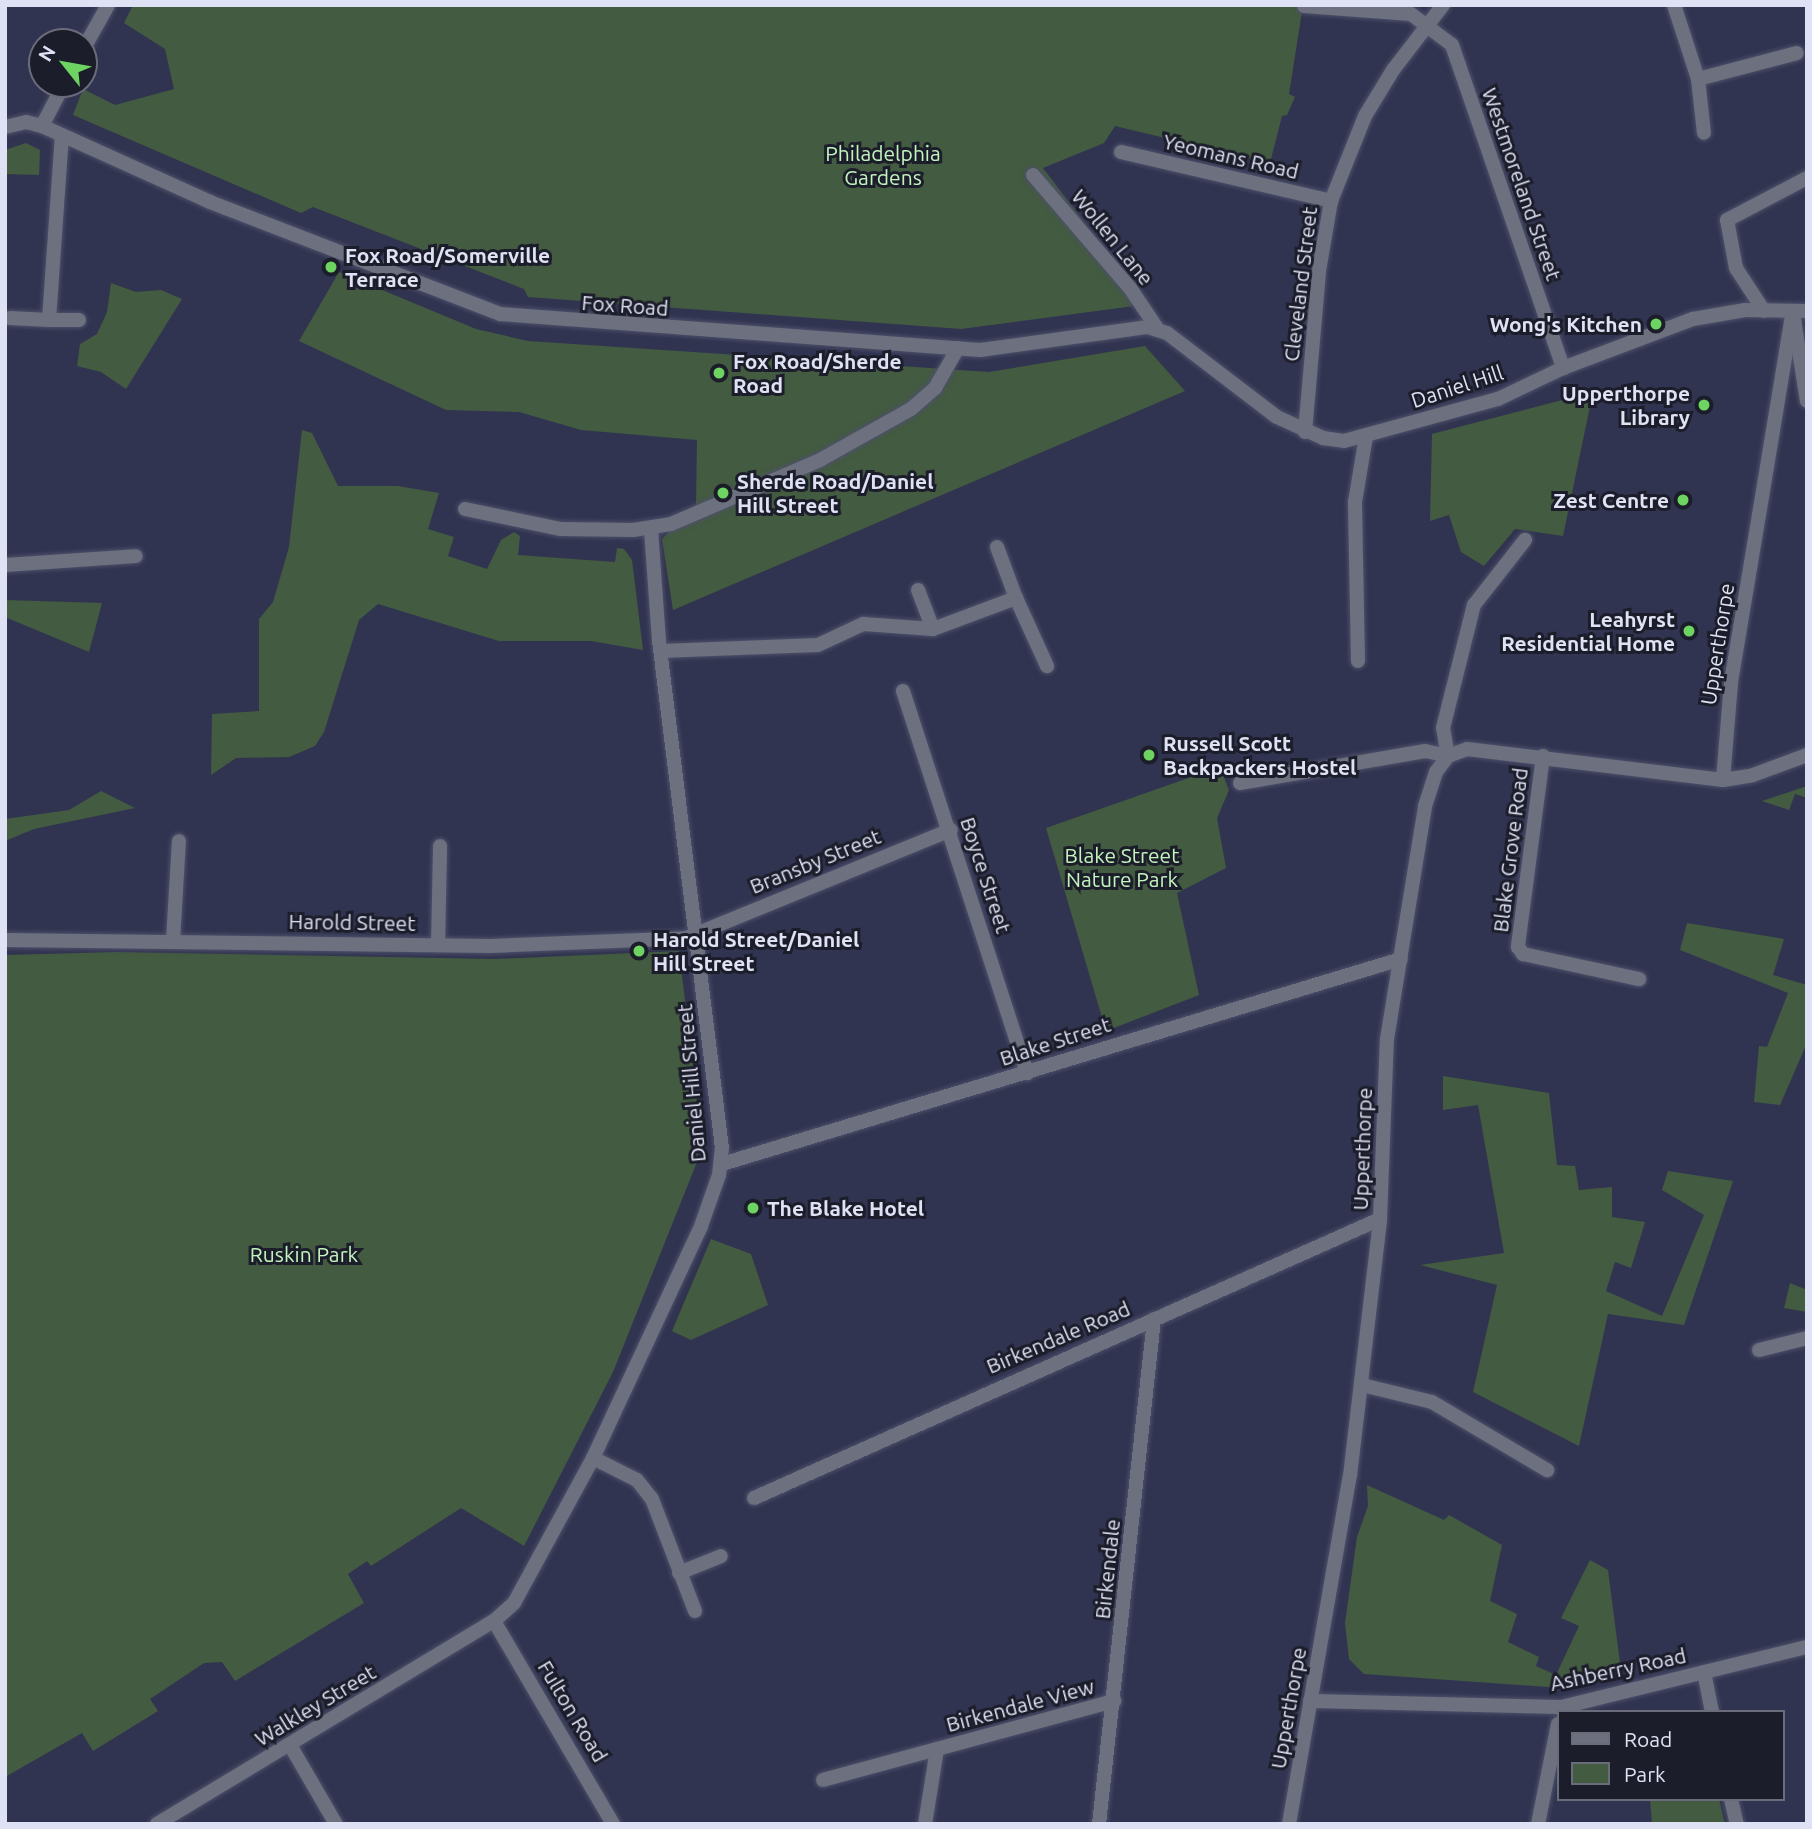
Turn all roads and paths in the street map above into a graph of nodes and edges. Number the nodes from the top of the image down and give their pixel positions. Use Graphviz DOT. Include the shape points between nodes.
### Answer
graph roads {
  1 [pos="108,5"];
  2 [pos="1443,5"];
  3 [pos="1674,5"];
  4 [pos="1304,6"];
  5 [pos="1427,24"];
  6 [pos="95,28"];
  7 [pos="1797,53"];
  8 [pos="1698,79"];
  9 [pos="57,98"];
  10 [pos="42,126"];
  11 [pos="5,127"];
  12 [pos="1704,133"];
  13 [pos="62,135"];
  14 [pos="1121,152"];
  15 [pos="1033,175"];
  16 [pos="1807,178"];
  17 [pos="1331,201"];
  18 [pos="1763,311"];
  19 [pos="1800,312"];
  20 [pos="10,318"];
  21 [pos="49,320"];
  22 [pos="79,320"];
  23 [pos="1157,328"];
  24 [pos="958,348"];
  25 [pos="1563,368"];
  26 [pos="1807,401"];
  27 [pos="1305,432"];
  28 [pos="1366,436"];
  29 [pos="465,509"];
  30 [pos="651,529"];
  31 [pos="1525,540"];
  32 [pos="998,547"];
  33 [pos="136,556"];
  34 [pos="5,565"];
  35 [pos="918,590"];
  36 [pos="1016,598"];
  37 [pos="933,629"];
  38 [pos="661,652"];
  39 [pos="1358,661"];
  40 [pos="1047,666"];
  41 [pos="903,691"];
  42 [pos="1807,755"];
  43 [pos="1448,757"];
  44 [pos="1543,757"];
  45 [pos="1723,780"];
  46 [pos="1240,783"];
  47 [pos="951,830"];
  48 [pos="179,841"];
  49 [pos="440,846"];
  50 [pos="696,931"];
  51 [pos="5,940"];
  52 [pos="173,940"];
  53 [pos="438,945"];
  54 [pos="1401,959"];
  55 [pos="1639,979"];
  56 [pos="1027,1073"];
  57 [pos="722,1164"];
  58 [pos="1380,1219"];
  59 [pos="1154,1319"];
  60 [pos="1807,1338"];
  61 [pos="1759,1350"];
  62 [pos="1362,1385"];
  63 [pos="593,1458"];
  64 [pos="1548,1470"];
  65 [pos="754,1498"];
  66 [pos="721,1556"];
  67 [pos="679,1573"];
  68 [pos="695,1611"];
  69 [pos="494,1621"];
  70 [pos="1807,1647"];
  71 [pos="1704,1672"];
  72 [pos="1310,1701"];
  73 [pos="1114,1702"];
  74 [pos="1561,1709"];
  75 [pos="1712,1710"];
  76 [pos="1556,1734"];
  77 [pos="290,1745"];
  78 [pos="937,1749"];
  79 [pos="823,1780"];
  80 [pos="1731,1801"];
  81 [pos="158,1824"];
  82 [pos="336,1824"];
  83 [pos="613,1824"];
  84 [pos="925,1824"];
  85 [pos="1099,1824"];
  86 [pos="1289,1824"];
  87 [pos="1538,1824"];
  88 [pos="1737,1824"];
  1 -- 6 [label="street"];
  2 -- 5 [label="street, Cleveland Street"];
  3 -- 8 [label="street"];
  4 -- 5 [label="street, Westmoreland Street" via="1396,10"];
  5 -- 17 [label="street, Cleveland Street" via="1365,116"];
  5 -- 25 [label="street, Westmoreland Street" via="1452,46"];
  7 -- 8 [label="street"];
  8 -- 12 [label="street"];
  9 -- 10 [label="street"];
  10 -- 11 [label="street" via="26,122"];
  10 -- 13 [label="street, Fox Road"];
  13 -- 21 [label="street"];
  13 -- 24 [label="street, Fox Road" via="198,197 500,314"];
  14 -- 17 [label="street, Yeomans Road"];
  15 -- 23 [label="street, Wollen Lane" via="1130,288"];
  16 -- 18 [label="street" via="1727,220 1736,268"];
  17 -- 27 [label="street, Cleveland Street" via="1319,271"];
  18 -- 19 [label="street, Daniel Hill"];
  18 -- 25 [label="street, Daniel Hill" via="1693,320"];
  19 -- 26 [label="street"];
  19 -- 45 [label="street, Upperthorpe" via="1759,515 1730,694"];
  20 -- 21 [label="street"];
  21 -- 22 [label="street"];
  23 -- 24 [label="street, Fox Road" via="1135,326 980,350"];
  23 -- 27 [label="street, Daniel Hill" via="1277,417"];
  24 -- 30 [label="street" via="935,388 911,409 820,460 703,512"];
  25 -- 28 [label="street, Daniel Hill" via="1498,399"];
  27 -- 28 [label="street, Daniel Hill" via="1344,441"];
  28 -- 39 [label="street" via="1355,502"];
  29 -- 30 [label="street" via="561,529"];
  30 -- 38 [label="street, Daniel Hill Street"];
  31 -- 43 [label="street" via="1474,605 1443,728"];
  32 -- 36 [label="street"];
  33 -- 34 [label="street"];
  35 -- 37 [label="street"];
  36 -- 37 [label="street"];
  36 -- 40 [label="street"];
  37 -- 38 [label="street" via="863,624 818,645"];
  38 -- 50 [label="street, Daniel Hill Street"];
  41 -- 47 [label="street, Boyce Street"];
  42 -- 45 [label="street" via="1753,775"];
  43 -- 44 [label="street" via="1467,749"];
  43 -- 46 [label="street" via="1425,751"];
  43 -- 54 [label="street, Upperthorpe" via="1436,772 1425,806"];
  44 -- 45 [label="street"];
  44 -- 55 [label="street, Blake Grove Road" via="1518,947 1523,954"];
  47 -- 50 [label="street, Bransby Street"];
  47 -- 56 [label="street, Boyce Street"];
  48 -- 52 [label="street"];
  49 -- 53 [label="street"];
  50 -- 53 [label="street, Harold Street" via="686,938 634,944"];
  50 -- 57 [label="street, Daniel Hill Street"];
  51 -- 52 [label="street, Harold Street"];
  52 -- 53 [label="street, Harold Street"];
  54 -- 56 [label="street, Blake Street"];
  54 -- 58 [label="street, Upperthorpe" via="1387,1039"];
  56 -- 57 [label="street, Blake Street"];
  57 -- 63 [label="street, Daniel Hill Street" via="701,1226"];
  58 -- 59 [label="street, Birkendale Road"];
  58 -- 62 [label="street, Upperthorpe"];
  59 -- 65 [label="street, Birkendale Road"];
  59 -- 73 [label="street, Birkendale"];
  60 -- 61 [label="street"];
  62 -- 64 [label="street" via="1432,1402"];
  62 -- 72 [label="street, Upperthorpe"];
  63 -- 67 [label="street" via="637,1480 652,1499"];
  63 -- 69 [label="street, Daniel Hill Street" via="530,1579"];
  66 -- 67 [label="street"];
  67 -- 68 [label="street"];
  69 -- 77 [label="street, Walkley Street"];
  69 -- 83 [label="street, Fulton Road"];
  70 -- 71 [label="street, Ashberry Road"];
  71 -- 74 [label="street, Ashberry Road"];
  71 -- 75 [label="street"];
  72 -- 74 [label="street, Ashberry Road"];
  72 -- 86 [label="street, Upperthorpe"];
  73 -- 78 [label="street, Birkendale View"];
  73 -- 85 [label="street, Birkendale"];
  76 -- 87 [label="street"];
  77 -- 81 [label="street, Walkley Street"];
  77 -- 82 [label="street"];
  78 -- 79 [label="street, Birkendale View"];
  78 -- 84 [label="street, Birkendale View"];
  80 -- 88 [label="street"];
}
